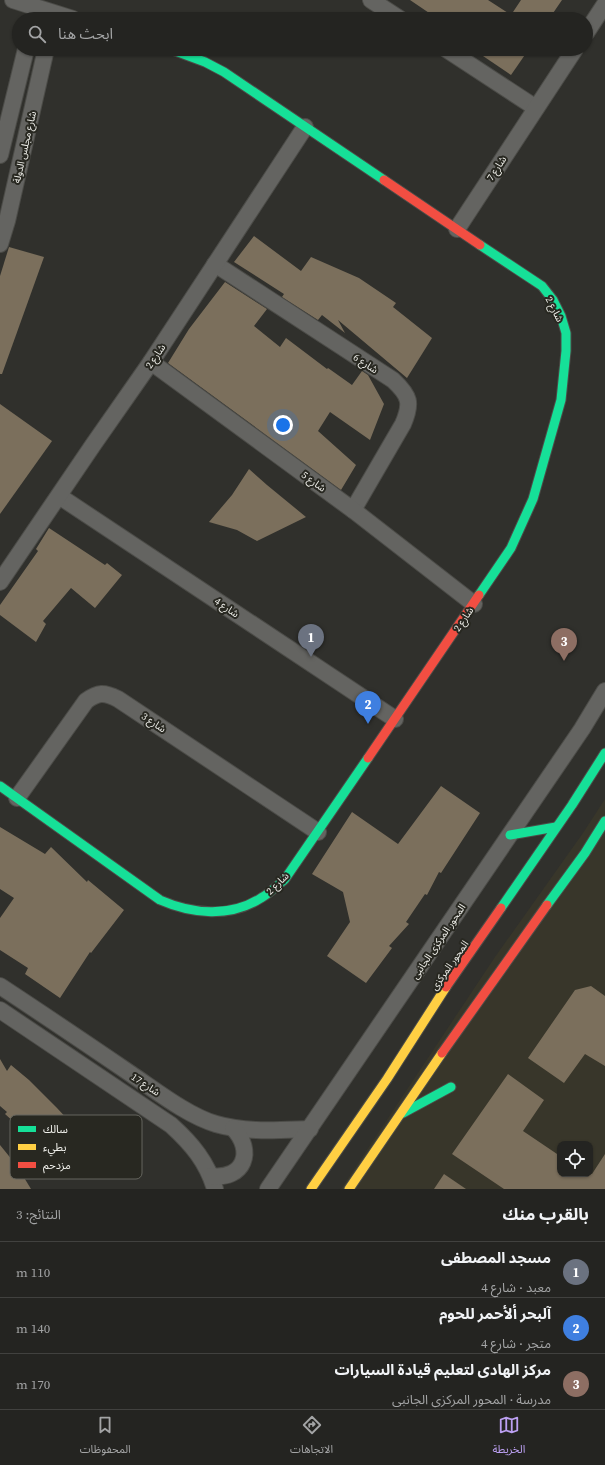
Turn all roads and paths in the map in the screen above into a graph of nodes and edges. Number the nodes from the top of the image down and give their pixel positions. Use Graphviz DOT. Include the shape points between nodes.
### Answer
graph roads {
  1 [pos="13,0"];
  2 [pos="371,0"];
  3 [pos="605,4"];
  4 [pos="35,9"];
  5 [pos="55,11"];
  6 [pos="389,12"];
  7 [pos="593,22"];
  8 [pos="24,56"];
  9 [pos="44,56"];
  10 [pos="189,56"];
  11 [pos="457,56"];
  12 [pos="570,56"];
  13 [pos="536,108"];
  14 [pos="305,127"];
  15 [pos="0,155"];
  16 [pos="457,229"];
  17 [pos="0,244"];
  18 [pos="215,264"];
  19 [pos="151,362"];
  20 [pos="59,496"];
  21 [pos="353,510"];
  22 [pos="0,582"];
  23 [pos="474,604"];
  24 [pos="605,691"];
  25 [pos="395,719"];
  26 [pos="605,753"];
  27 [pos="0,786"];
  28 [pos="17,798"];
  29 [pos="605,821"];
  30 [pos="556,827"];
  31 [pos="318,832"];
  32 [pos="510,835"];
  33 [pos="0,986"];
  34 [pos="0,1010"];
  35 [pos="451,1087"];
  36 [pos="400,1115"];
  37 [pos="232,1128"];
  38 [pos="310,1129"];
  39 [pos="213,1182"];
  40 [pos="268,1189"];
  41 [pos="311,1189"];
  42 [pos="349,1189"];
  1 -- 4 [label="street"];
  2 -- 6 [label="street"];
  3 -- 7 [label="street"];
  4 -- 5 [label="street"];
  8 -- 15 [label="street, شارع مجلس الدولة"];
  9 -- 17 [label="street, شارع مجلس الدولة"];
  10 -- 14 [label="street, شارع 2" via="224,72"];
  11 -- 13 [label="street"];
  12 -- 13 [label="street, شارع 7"];
  13 -- 16 [label="street, شارع 7"];
  14 -- 16 [label="street, شارع 2"];
  14 -- 18 [label="street, شارع 2"];
  16 -- 23 [label="street, شارع 2" via="542,286 556,305 566,333 561,400 533,499 511,548"];
  18 -- 19 [label="street, شارع 2"];
  18 -- 21 [label="street, شارع 6" via="402,388 408,401 408,411 403,424"];
  19 -- 20 [label="street, شارع 2"];
  19 -- 21 [label="street, شارع 5"];
  20 -- 22 [label="street, شارع 2"];
  20 -- 25 [label="street, شارع 4"];
  21 -- 23 [label="street, شارع 5"];
  23 -- 25 [label="street, شارع 2"];
  24 -- 32 [label="street, المحور المركزى الجانبى"];
  25 -- 31 [label="street, شارع 2"];
  26 -- 30 [label="street, المحور المركزى"];
  27 -- 28 [label="street, شارع 2"];
  28 -- 31 [label="street, شارع 2" via="160,900 181,909 203,913 226,912 268,894 285,879"];
  28 -- 31 [label="street, شارع 3" via="86,701 94,695 106,693 118,698"];
  29 -- 36 [label="street"];
  30 -- 32 [label="street"];
  30 -- 41 [label="street, المحور المركزى"];
  32 -- 38 [label="street, المحور المركزى الجانبى"];
  33 -- 37 [label="street, شارع 17" via="183,1108 215,1124"];
  34 -- 39 [label="street, شارع 17" via="171,1125 200,1156"];
  35 -- 36 [label="street"];
  36 -- 42 [label="street"];
  37 -- 38 [label="street, شارع 17" via="273,1131"];
  37 -- 39 [label="street" via="243,1142 245,1160 231,1174 219,1177"];
  38 -- 40 [label="street, المحور المركزى الجانبى"];
}
